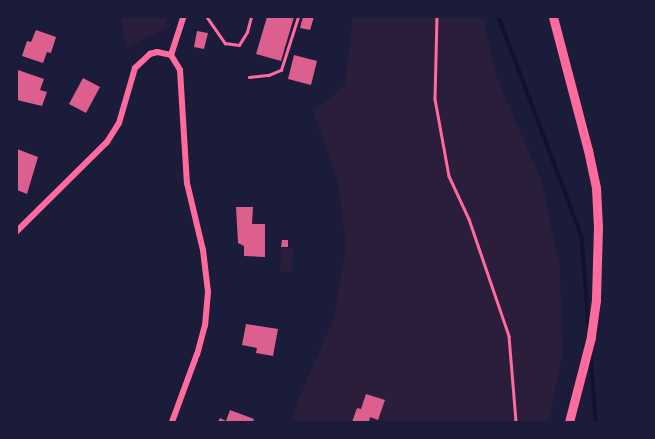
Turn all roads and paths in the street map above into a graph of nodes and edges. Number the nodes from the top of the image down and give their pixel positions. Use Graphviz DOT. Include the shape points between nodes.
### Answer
graph roads {
  1 [pos="184,17"];
  2 [pos="207,17"];
  3 [pos="252,17"];
  4 [pos="298,17"];
  5 [pos="437,17"];
  6 [pos="554,17"];
  7 [pos="171,55"];
  8 [pos="249,77"];
  9 [pos="17,231"];
  10 [pos="172,422"];
  11 [pos="516,422"];
  12 [pos="569,422"];
  1 -- 7 [label="street"];
  2 -- 3 [label="lane" via="225,43 239,45"];
  4 -- 8 [label="lane" via="281,70 269,75"];
  5 -- 11 [label="lane" via="435,99 449,176 469,219 509,336"];
  6 -- 12 [label="highway" via="596,188 598,226 592,329 584,372"];
  7 -- 9 [label="street" via="157,52 150,54 135,68 119,123 107,142"];
  7 -- 10 [label="street" via="180,70 187,183 203,250 208,292 201,339"];
}
